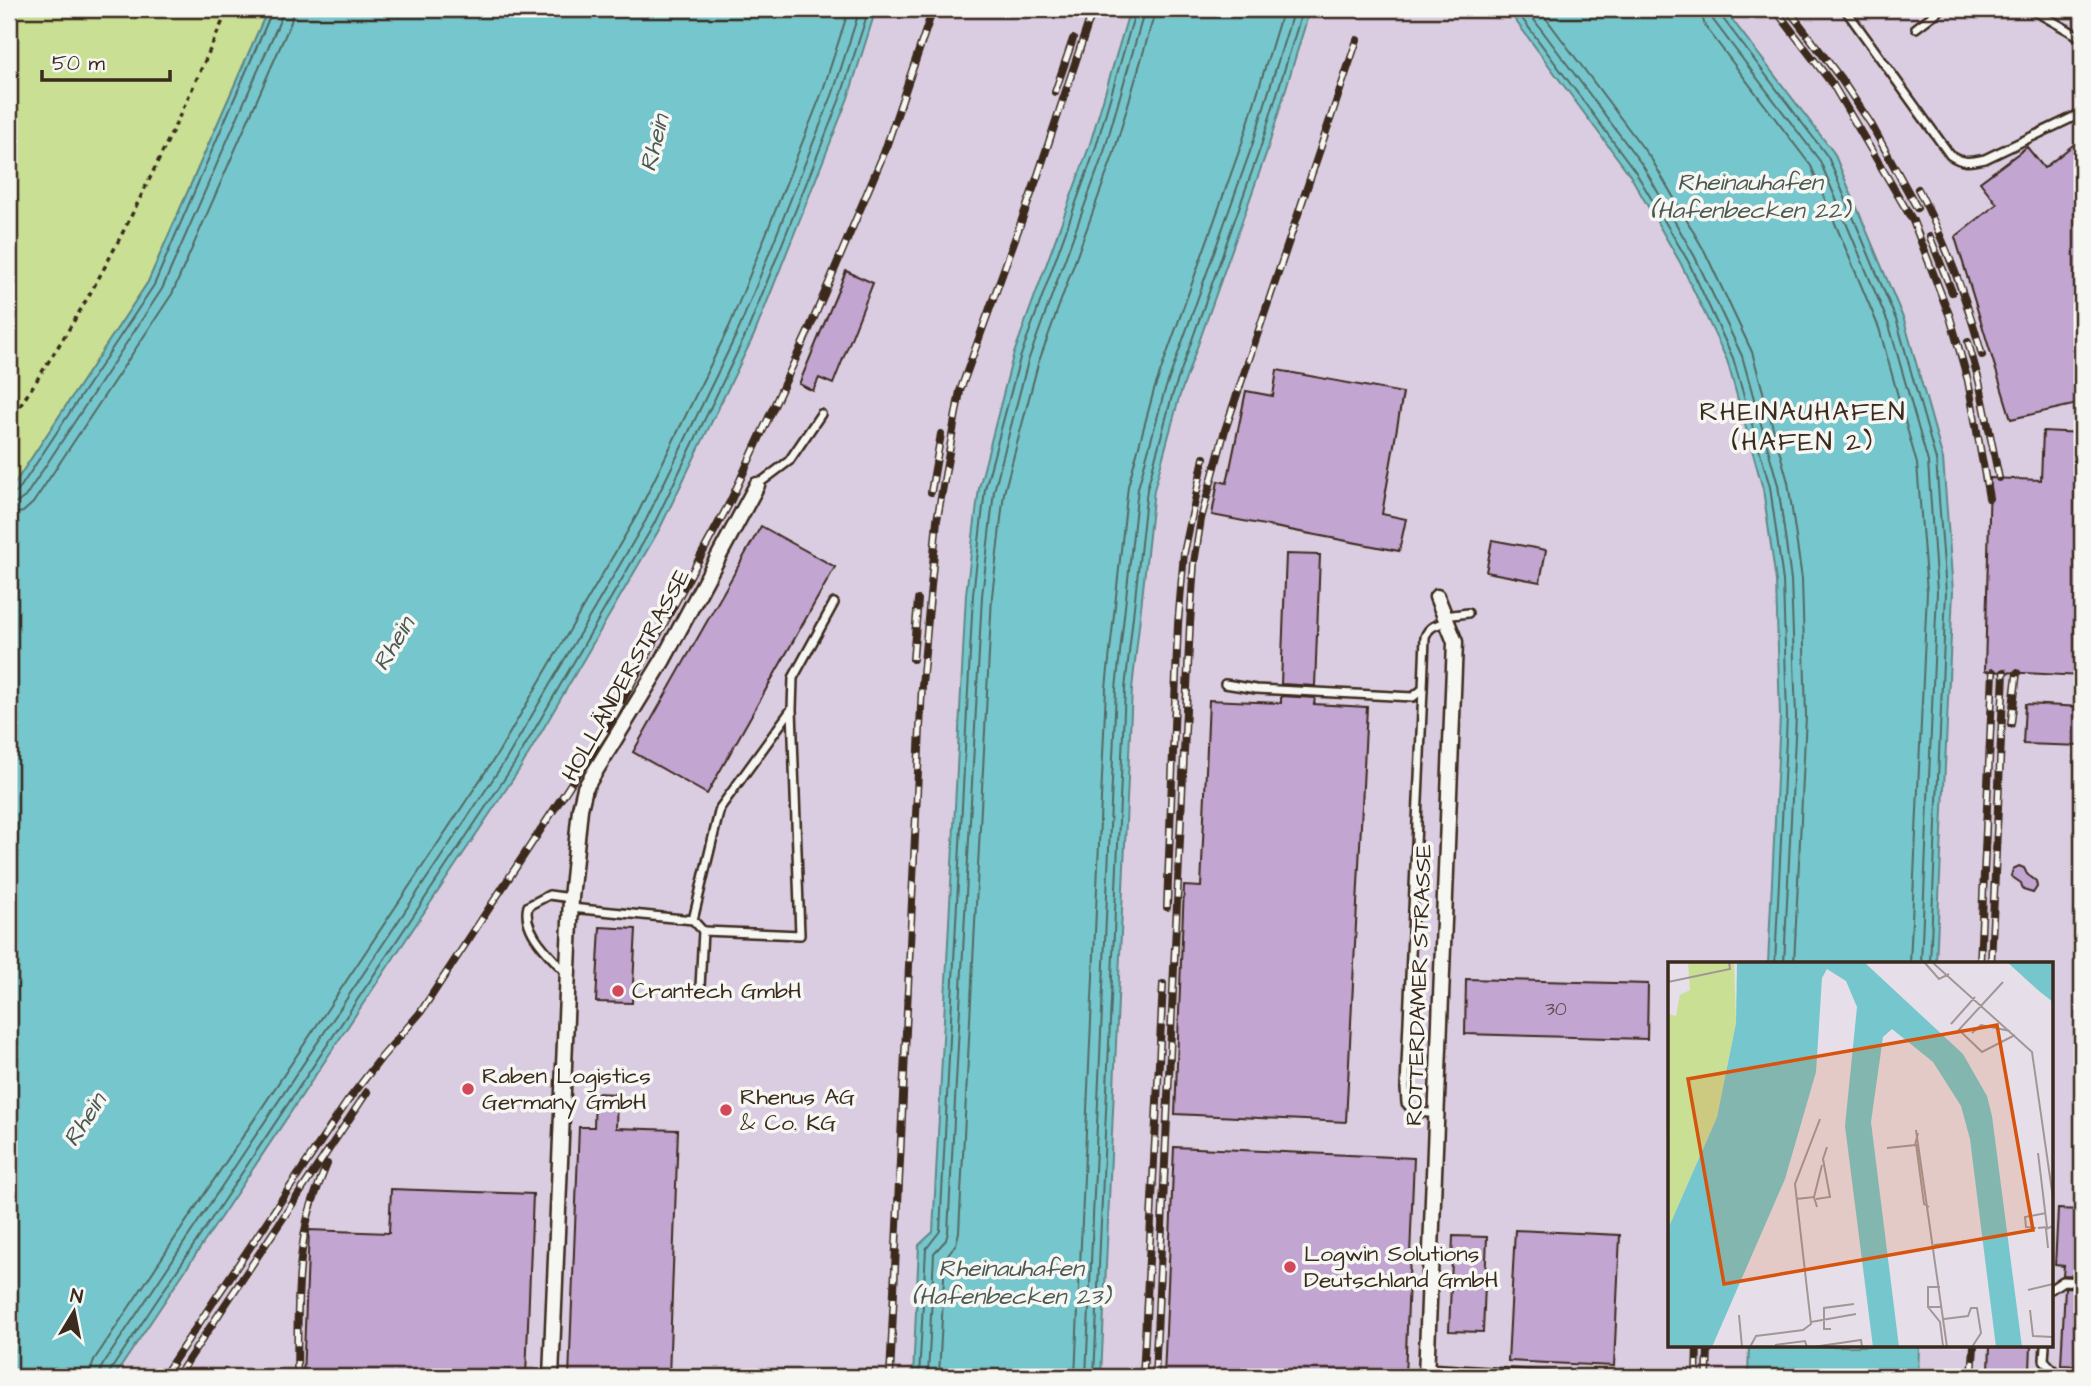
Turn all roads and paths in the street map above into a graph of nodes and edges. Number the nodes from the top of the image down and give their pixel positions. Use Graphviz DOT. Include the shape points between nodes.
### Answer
graph roads {
  1 [pos="228,9"];
  2 [pos="1845,9"];
  3 [pos="1941,9"];
  4 [pos="2031,9"];
  5 [pos="1916,27"];
  6 [pos="2082,38"];
  7 [pos="2082,113"];
  8 [pos="821,414"];
  9 [pos="9,423"];
  10 [pos="757,485"];
  11 [pos="1437,597"];
  12 [pos="834,603"];
  13 [pos="1468,613"];
  14 [pos="1445,619"];
  15 [pos="1225,684"];
  16 [pos="1423,689"];
  17 [pos="792,709"];
  18 [pos="571,903"];
  19 [pos="693,919"];
  20 [pos="703,931"];
  21 [pos="568,975"];
  22 [pos="700,987"];
  23 [pos="1437,1114"];
  24 [pos="2082,1282"];
  25 [pos="2052,1288"];
  26 [pos="2045,1348"];
  27 [pos="1426,1373"];
  28 [pos="551,1377"];
  29 [pos="1569,1377"];
  30 [pos="2082,1377"];
  1 -- 9 [label="path" via="108,261"];
  2 -- 7 [label="lane" via="1950,155 1959,161 1984,159"];
  3 -- 5 [label="lane"];
  4 -- 6 [label="lane"];
  8 -- 10 [label="lane" via="789,461"];
  10 -- 18 [label="street, HOLLÄNDERSTRASSE" via="663,660 585,788"];
  11 -- 14 [label="street, ROTTERDAMER STRASSE"];
  12 -- 17 [label="lane" via="793,678"];
  13 -- 14 [label="lane"];
  14 -- 16 [label="lane" via="1425,637"];
  14 -- 23 [label="street, ROTTERDAMER STRASSE" via="1455,642"];
  15 -- 16 [label="lane" via="1401,697 1413,697"];
  16 -- 23 [label="lane" via="1405,1088 1406,1103 1413,1111"];
  17 -- 19 [label="lane" via="720,808"];
  17 -- 20 [label="lane" via="800,935"];
  18 -- 19 [label="lane"];
  18 -- 21 [label="street, HOLLÄNDERSTRASSE"];
  18 -- 21 [label="lane" via="549,895 528,906 526,913 529,928"];
  19 -- 20 [label="lane"];
  20 -- 22 [label="lane"];
  21 -- 28 [label="street, HOLLÄNDERSTRASSE"];
  23 -- 27 [label="street, ROTTERDAMER STRASSE"];
  24 -- 25 [label="lane" via="2063,1281"];
  26 -- 30 [label="lane" via="2044,1360 2058,1375"];
  27 -- 29 [label="lane"];
}
